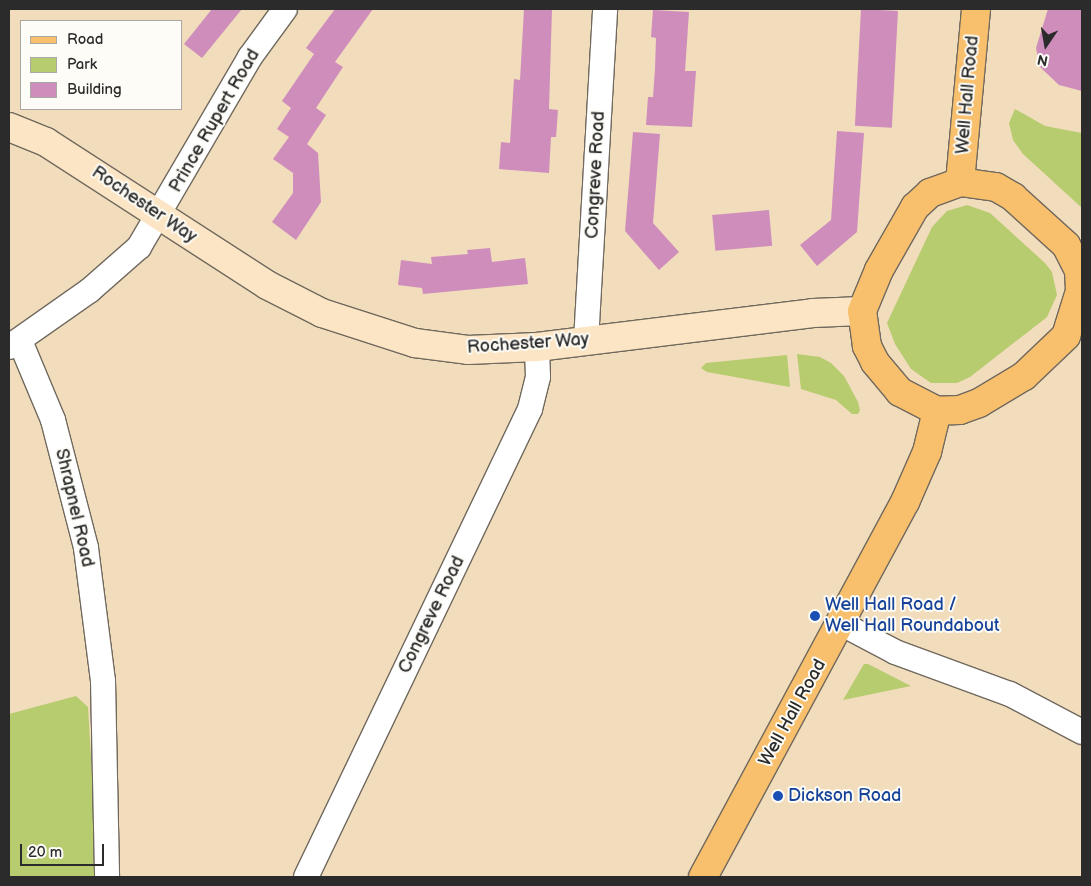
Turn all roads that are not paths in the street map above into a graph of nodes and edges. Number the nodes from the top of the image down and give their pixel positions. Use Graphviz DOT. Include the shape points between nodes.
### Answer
graph roads {
  1 [pos="285,9"];
  2 [pos="605,9"];
  3 [pos="976,9"];
  4 [pos="9,128"];
  5 [pos="960,182"];
  6 [pos="159,217"];
  7 [pos="1074,246"];
  8 [pos="862,311"];
  9 [pos="1079,312"];
  10 [pos="586,341"];
  11 [pos="14,344"];
  12 [pos="537,347"];
  13 [pos="937,411"];
  14 [pos="842,624"];
  15 [pos="1082,732"];
  16 [pos="107,877"];
  17 [pos="306,877"];
  18 [pos="703,877"];
  1 -- 6 [label="street, Prince Rupert Road" via="250,57"];
  2 -- 10 [label="street, Congreve Road"];
  3 -- 5 [label="main road, Well Hall Road"];
  4 -- 6 [label="street, Rochester Way" via="46,142"];
  5 -- 7 [label="main road" via="996,186 1014,196"];
  5 -- 8 [label="main road" via="938,189 914,208 879,270"];
  6 -- 11 [label="street, Prince Rupert Road" via="139,247 116,270"];
  6 -- 12 [label="street, Rochester Way" via="267,285 322,313 365,329 415,343 468,350"];
  7 -- 9 [label="main road" via="1079,271"];
  8 -- 10 [label="street, Rochester Way" via="812,313"];
  8 -- 13 [label="main road" via="867,346 875,362 900,392"];
  9 -- 13 [label="main road" via="1066,336 1024,376 979,404 960,410"];
  10 -- 12 [label="street, Rochester Way"];
  11 -- 16 [label="street, Shrapnel Road" via="53,420 86,548 103,681"];
  12 -- 17 [label="street, Congreve Road" via="538,378 530,409"];
  13 -- 14 [label="main road, Well Hall Road" via="919,474"];
  14 -- 15 [label="street" via="896,652 1010,694"];
  14 -- 18 [label="main road, Well Hall Road"];
}
